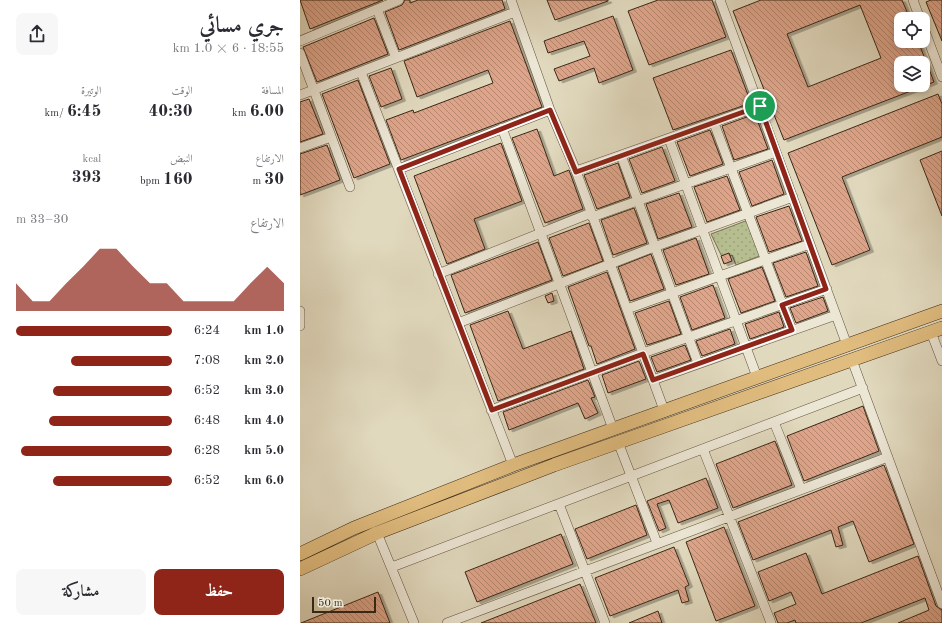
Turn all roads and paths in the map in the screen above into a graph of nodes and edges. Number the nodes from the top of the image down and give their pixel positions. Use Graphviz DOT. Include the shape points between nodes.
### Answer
graph roads {
  1 [pos="400,0"];
  2 [pos="511,0"];
  3 [pos="720,0"];
  4 [pos="913,0"];
  5 [pos="377,9"];
  6 [pos="515,12"];
  7 [pos="917,12"];
  8 [pos="300,40"];
  9 [pos="930,42"];
  10 [pos="300,53"];
  11 [pos="396,58"];
  12 [pos="939,62"];
  13 [pos="361,72"];
  14 [pos="942,77"];
  15 [pos="314,90"];
  16 [pos="300,95"];
  17 [pos="760,106"];
  18 [pos="550,110"];
  19 [pos="714,123"];
  20 [pos="502,128"];
  21 [pos="331,137"];
  22 [pos="669,139"];
  23 [pos="300,148"];
  24 [pos="776,152"];
  25 [pos="621,155"];
  26 [pos="731,167"];
  27 [pos="399,169"];
  28 [pos="576,172"];
  29 [pos="685,185"];
  30 [pos="350,187"];
  31 [pos="793,197"];
  32 [pos="638,200"];
  33 [pos="748,213"];
  34 [pos="592,215"];
  35 [pos="701,229"];
  36 [pos="540,233"];
  37 [pos="810,244"];
  38 [pos="654,247"];
  39 [pos="766,260"];
  40 [pos="610,264"];
  41 [pos="438,274"];
  42 [pos="720,276"];
  43 [pos="559,285"];
  44 [pos="826,289"];
  45 [pos="672,293"];
  46 [pos="782,305"];
  47 [pos="627,309"];
  48 [pos="300,311"];
  49 [pos="942,311"];
  50 [pos="836,315"];
  51 [pos="736,321"];
  52 [pos="458,323"];
  53 [pos="300,326"];
  54 [pos="792,330"];
  55 [pos="937,330"];
  56 [pos="689,338"];
  57 [pos="847,345"];
  58 [pos="745,346"];
  59 [pos="643,354"];
  60 [pos="852,360"];
  61 [pos="942,360"];
  62 [pos="698,363"];
  63 [pos="592,373"];
  64 [pos="757,377"];
  65 [pos="653,380"];
  66 [pos="863,388"];
  67 [pos="492,410"];
  68 [pos="664,410"];
  69 [pos="774,422"];
  70 [pos="612,429"];
  71 [pos="618,442"];
  72 [pos="704,449"];
  73 [pos="888,457"];
  74 [pos="513,465"];
  75 [pos="631,477"];
  76 [pos="801,489"];
  77 [pos="559,504"];
  78 [pos="730,515"];
  79 [pos="377,533"];
  80 [pos="657,543"];
  81 [pos="300,554"];
  82 [pos="392,567"];
  83 [pos="300,569"];
  84 [pos="585,570"];
  85 [pos="942,604"];
  86 [pos="414,623"];
  87 [pos="447,623"];
  88 [pos="605,623"];
  89 [pos="771,623"];
  1 -- 5 [label="street"];
  2 -- 6 [label="street"];
  3 -- 17 [label="street"];
  4 -- 7 [label="street"];
  5 -- 8 [label="street"];
  5 -- 11 [label="street"];
  6 -- 11 [label="street"];
  6 -- 18 [label="street"];
  9 -- 12 [label="street"];
  10 -- 15 [label="street"];
  11 -- 13 [label="street"];
  12 -- 14 [label="street"];
  13 -- 15 [label="street"];
  13 -- 27 [label="street"];
  15 -- 16 [label="street"];
  15 -- 21 [label="street"];
  17 -- 19 [label="street"];
  17 -- 24 [label="street"];
  18 -- 20 [label="street"];
  18 -- 28 [label="street"];
  19 -- 22 [label="street"];
  19 -- 26 [label="street"];
  20 -- 27 [label="street"];
  20 -- 36 [label="street"];
  21 -- 23 [label="street"];
  21 -- 30 [label="street"];
  22 -- 25 [label="street"];
  22 -- 29 [label="street"];
  24 -- 26 [label="street"];
  24 -- 31 [label="street"];
  25 -- 28 [label="street"];
  25 -- 32 [label="street"];
  26 -- 29 [label="street"];
  26 -- 33 [label="street"];
  27 -- 41 [label="street"];
  28 -- 34 [label="street"];
  29 -- 32 [label="street"];
  29 -- 35 [label="street"];
  31 -- 33 [label="street"];
  31 -- 37 [label="street"];
  32 -- 34 [label="street"];
  32 -- 38 [label="street"];
  33 -- 35 [label="street"];
  33 -- 39 [label="street"];
  34 -- 36 [label="street"];
  34 -- 40 [label="street"];
  35 -- 38 [label="street"];
  35 -- 42 [label="street"];
  36 -- 41 [label="street"];
  36 -- 43 [label="street"];
  37 -- 39 [label="street"];
  37 -- 44 [label="street"];
  38 -- 40 [label="street"];
  38 -- 45 [label="street"];
  39 -- 42 [label="street"];
  39 -- 46 [label="street"];
  40 -- 43 [label="street"];
  40 -- 47 [label="street"];
  41 -- 52 [label="street"];
  42 -- 45 [label="street"];
  42 -- 51 [label="street"];
  43 -- 52 [label="street"];
  43 -- 63 [label="street"];
  44 -- 46 [label="street"];
  44 -- 50 [label="street"];
  45 -- 47 [label="street"];
  45 -- 56 [label="street"];
  46 -- 51 [label="street"];
  46 -- 54 [label="street"];
  47 -- 59 [label="street"];
  48 -- 53 [label="street"];
  49 -- 57 [label="highway"];
  50 -- 54 [label="street"];
  50 -- 57 [label="street"];
  51 -- 56 [label="street"];
  51 -- 58 [label="street"];
  52 -- 67 [label="street"];
  54 -- 58 [label="street"];
  55 -- 60 [label="highway"];
  55 -- 61 [label="street"];
  56 -- 59 [label="street"];
  56 -- 62 [label="street"];
  57 -- 64 [label="highway"];
  58 -- 62 [label="street"];
  58 -- 64 [label="street"];
  59 -- 63 [label="street"];
  59 -- 65 [label="street"];
  60 -- 66 [label="street"];
  60 -- 71 [label="highway"];
  62 -- 65 [label="street"];
  63 -- 67 [label="street"];
  63 -- 70 [label="street"];
  64 -- 68 [label="highway"];
  65 -- 68 [label="street"];
  66 -- 69 [label="street"];
  66 -- 73 [label="street"];
  67 -- 74 [label="street"];
  68 -- 70 [label="highway"];
  69 -- 72 [label="street"];
  69 -- 76 [label="street"];
  70 -- 74 [label="highway"];
  71 -- 75 [label="street"];
  71 -- 79 [label="highway"];
  72 -- 75 [label="street"];
  72 -- 78 [label="street"];
  73 -- 76 [label="street"];
  73 -- 85 [label="street"];
  74 -- 81 [label="highway" via="367,523"];
  75 -- 77 [label="street"];
  75 -- 80 [label="street"];
  76 -- 78 [label="street"];
  77 -- 82 [label="street"];
  77 -- 84 [label="street"];
  78 -- 80 [label="street"];
  78 -- 89 [label="street"];
  79 -- 82 [label="street"];
  79 -- 83 [label="highway"];
  80 -- 84 [label="street"];
  82 -- 86 [label="street"];
  84 -- 87 [label="street"];
  84 -- 88 [label="street"];
}
